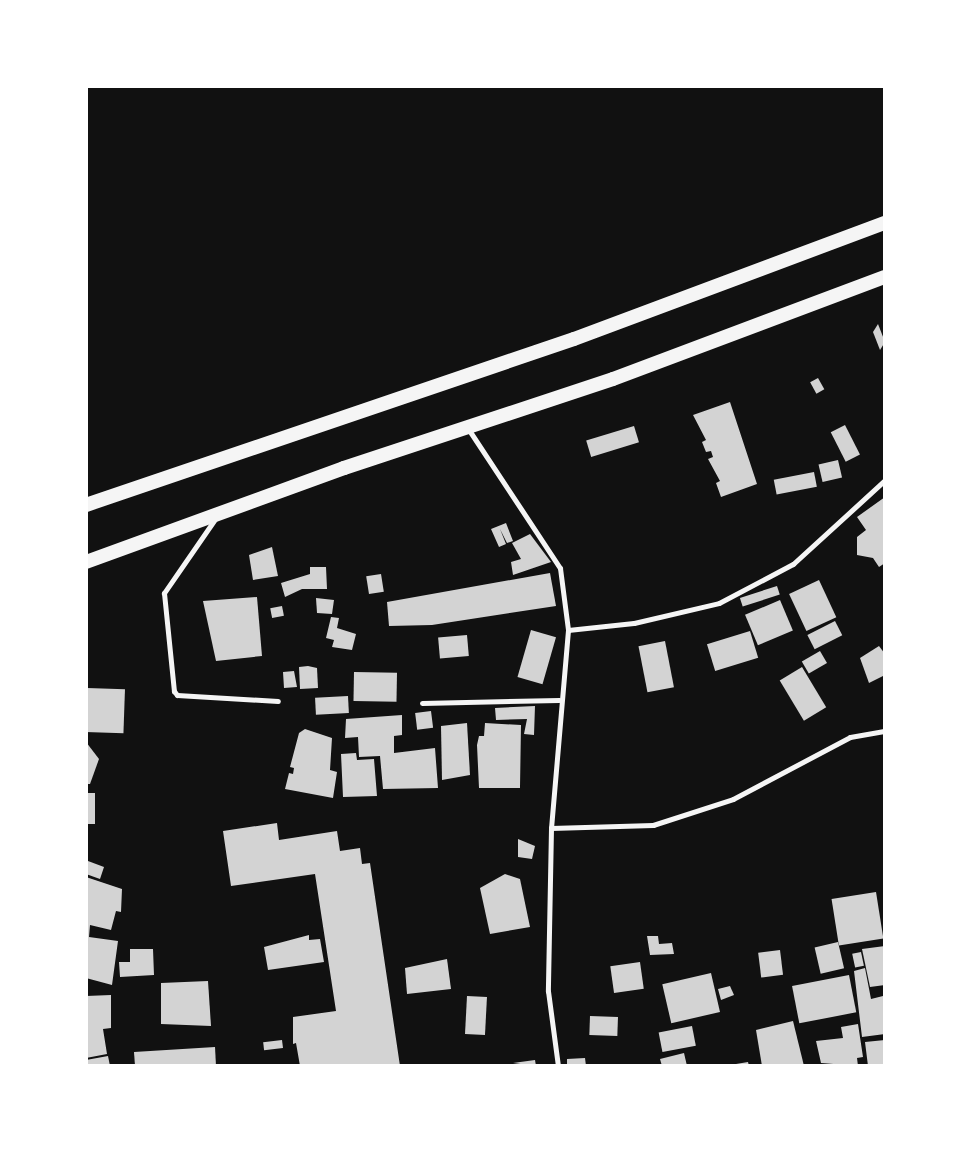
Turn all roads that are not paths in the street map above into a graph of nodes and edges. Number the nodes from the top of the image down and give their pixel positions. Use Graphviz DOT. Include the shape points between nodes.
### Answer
graph roads {
  1 [pos="885,223"];
  2 [pos="885,277"];
  3 [pos="467,427"];
  4 [pos="885,480"];
  5 [pos="86,505"];
  6 [pos="220,512"];
  7 [pos="86,562"];
  8 [pos="568,630"];
  9 [pos="559,700"];
  10 [pos="278,701"];
  11 [pos="422,703"];
  12 [pos="885,731"];
  13 [pos="551,828"];
  14 [pos="558,1066"];
  1 -- 5 [label="highway" via="574,338"];
  2 -- 3 [label="highway" via="756,328"];
  3 -- 6 [label="highway"];
  3 -- 8 [label="street" via="513,502 552,550 560,568"];
  4 -- 8 [label="street" via="793,564 719,603 634,623"];
  6 -- 7 [label="highway"];
  6 -- 10 [label="street" via="164,593 171,683 177,696"];
  8 -- 9 [label="street"];
  9 -- 11 [label="street"];
  9 -- 13 [label="street"];
  12 -- 13 [label="street" via="850,736 733,799 653,824"];
  13 -- 14 [label="street" via="548,991"];
}
